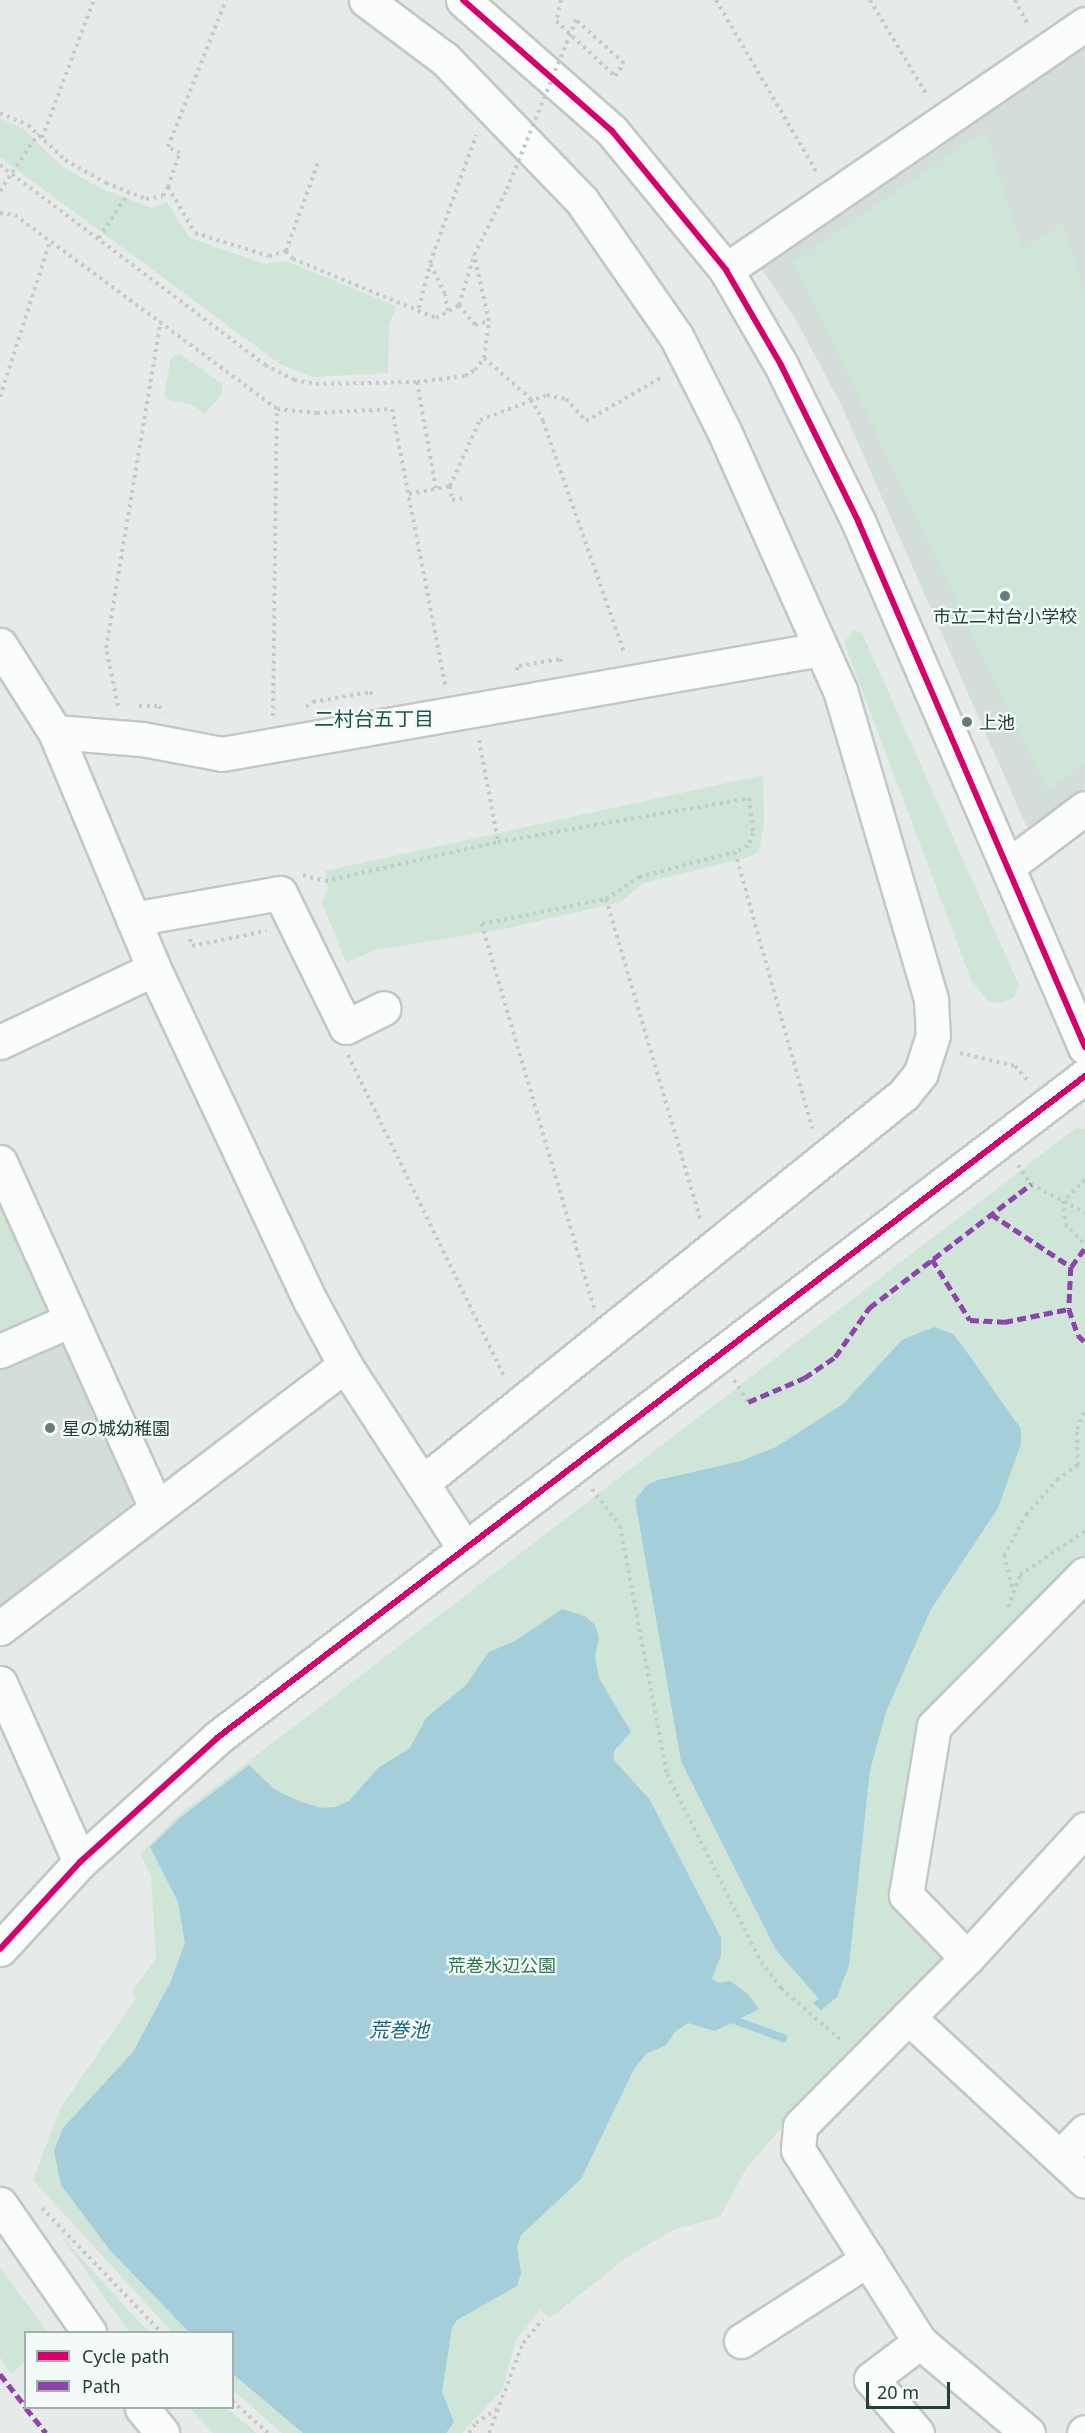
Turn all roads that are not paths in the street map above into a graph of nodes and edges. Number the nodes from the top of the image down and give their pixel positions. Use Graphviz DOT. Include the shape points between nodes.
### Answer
graph roads {
  1 [pos="366,0"];
  2 [pos="463,0"];
  3 [pos="1085,24"];
  4 [pos="726,270"];
  5 [pos="0,645"];
  6 [pos="821,649"];
  7 [pos="55,732"];
  8 [pos="1085,808"];
  9 [pos="1008,866"];
  10 [pos="133,919"];
  11 [pos="154,969"];
  12 [pos="384,1008"];
  13 [pos="0,1042"];
  14 [pos="1085,1047"];
  15 [pos="1085,1076"];
  16 [pos="0,1162"];
  17 [pos="71,1320"];
  18 [pos="0,1351"];
  19 [pos="345,1365"];
  20 [pos="422,1483"];
  21 [pos="156,1507"];
  22 [pos="465,1549"];
  23 [pos="1085,1574"];
  24 [pos="0,1628"];
  25 [pos="0,1683"];
  26 [pos="1085,1829"];
  27 [pos="80,1862"];
  28 [pos="0,1949"];
  29 [pos="967,1958"];
  30 [pos="908,2017"];
  31 [pos="1085,2131"];
  32 [pos="1060,2157"];
  33 [pos="1085,2181"];
  34 [pos="2,2215"];
  35 [pos="868,2259"];
  36 [pos="88,2331"];
  37 [pos="741,2341"];
  38 [pos="920,2342"];
  39 [pos="143,2409"];
  40 [pos="162,2433"];
  41 [pos="917,2433"];
  42 [pos="1028,2433"];
  1 -- 6 [label="street" via="446,59 588,210 676,336 724,431"];
  2 -- 4 [label="street" via="612,131"];
  3 -- 4 [label="street"];
  4 -- 9 [label="street" via="781,365 858,521"];
  5 -- 7 [label="street"];
  6 -- 7 [label="street" via="222,754 142,739"];
  6 -- 20 [label="street" via="840,690 931,1000 933,1035 921,1073 903,1095"];
  7 -- 10 [label="street"];
  8 -- 9 [label="street"];
  9 -- 14 [label="street"];
  10 -- 11 [label="street"];
  10 -- 12 [label="street" via="280,893 346,1027"];
  11 -- 13 [label="street"];
  11 -- 19 [label="street" via="311,1302"];
  15 -- 22 [label="street"];
  16 -- 17 [label="street"];
  17 -- 18 [label="street"];
  17 -- 21 [label="street"];
  19 -- 20 [label="street"];
  19 -- 21 [label="street"];
  20 -- 22 [label="street"];
  21 -- 24 [label="street"];
  22 -- 27 [label="street" via="217,1738"];
  23 -- 29 [label="street" via="934,1726 906,1895"];
  25 -- 27 [label="street"];
  26 -- 29 [label="street"];
  27 -- 28 [label="street"];
  29 -- 30 [label="street"];
  30 -- 32 [label="street"];
  30 -- 35 [label="street" via="800,2126 798,2151"];
  31 -- 32 [label="street"];
  32 -- 33 [label="street"];
  34 -- 36 [label="street"];
  35 -- 37 [label="street"];
  35 -- 38 [label="street"];
  38 -- 41 [label="street" via="871,2379"];
  38 -- 42 [label="street"];
  39 -- 40 [label="street"];
}
